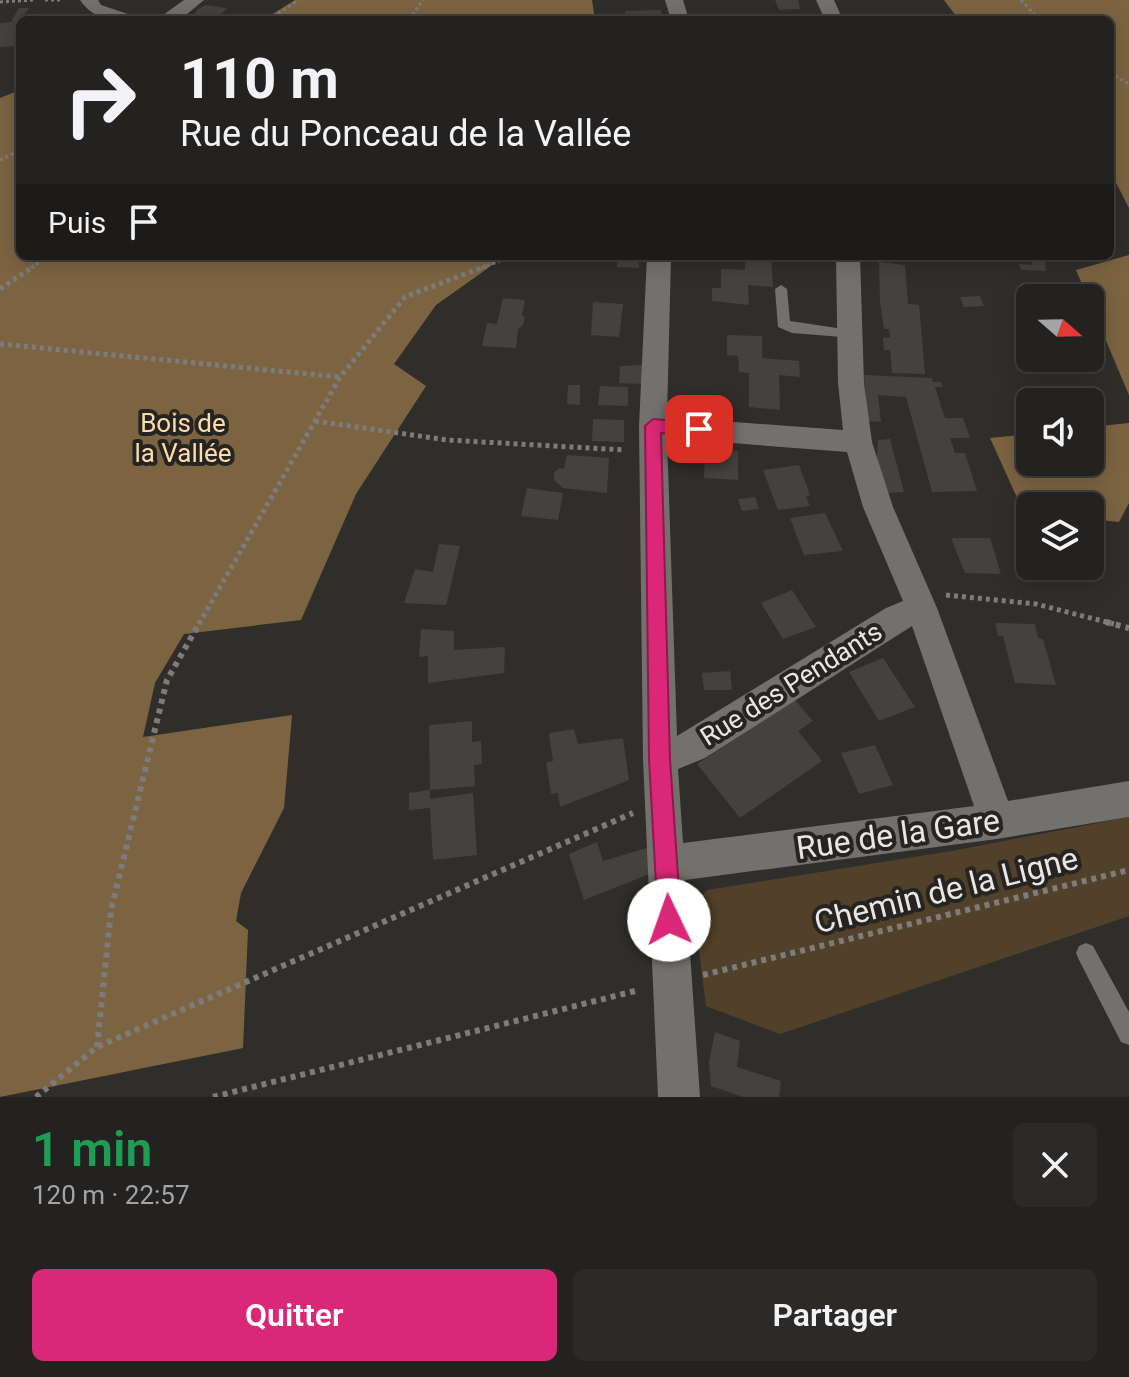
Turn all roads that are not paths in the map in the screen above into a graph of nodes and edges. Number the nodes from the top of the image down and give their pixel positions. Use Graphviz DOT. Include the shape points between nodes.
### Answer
graph roads {
  1 [pos="89,0"];
  2 [pos="195,0"];
  3 [pos="116,16"];
  4 [pos="174,16"];
  5 [pos="659,260"];
  6 [pos="848,260"];
  7 [pos="781,289"];
  8 [pos="850,335"];
  9 [pos="654,438"];
  10 [pos="858,442"];
  11 [pos="918,602"];
  12 [pos="660,759"];
  13 [pos="1129,799"];
  14 [pos="997,821"];
  15 [pos="666,864"];
  16 [pos="1086,953"];
  17 [pos="1129,1034"];
  18 [pos="679,1097"];
  1 -- 3 [label="street" via="95,9"];
  2 -- 4 [label="street"];
  5 -- 9 [label="street"];
  6 -- 8 [label="street"];
  7 -- 8 [label="lane" via="783,324"];
  8 -- 10 [label="street"];
  9 -- 10 [label="street"];
  9 -- 12 [label="street"];
  10 -- 11 [label="street" via="878,507"];
  11 -- 12 [label="street, Rue des Pendants" via="693,746"];
  11 -- 14 [label="street"];
  12 -- 15 [label="street"];
  13 -- 14 [label="street, Rue de la Gare"];
  14 -- 15 [label="street, Rue de la Gare"];
  15 -- 18 [label="street"];
  16 -- 17 [label="lane"];
}
